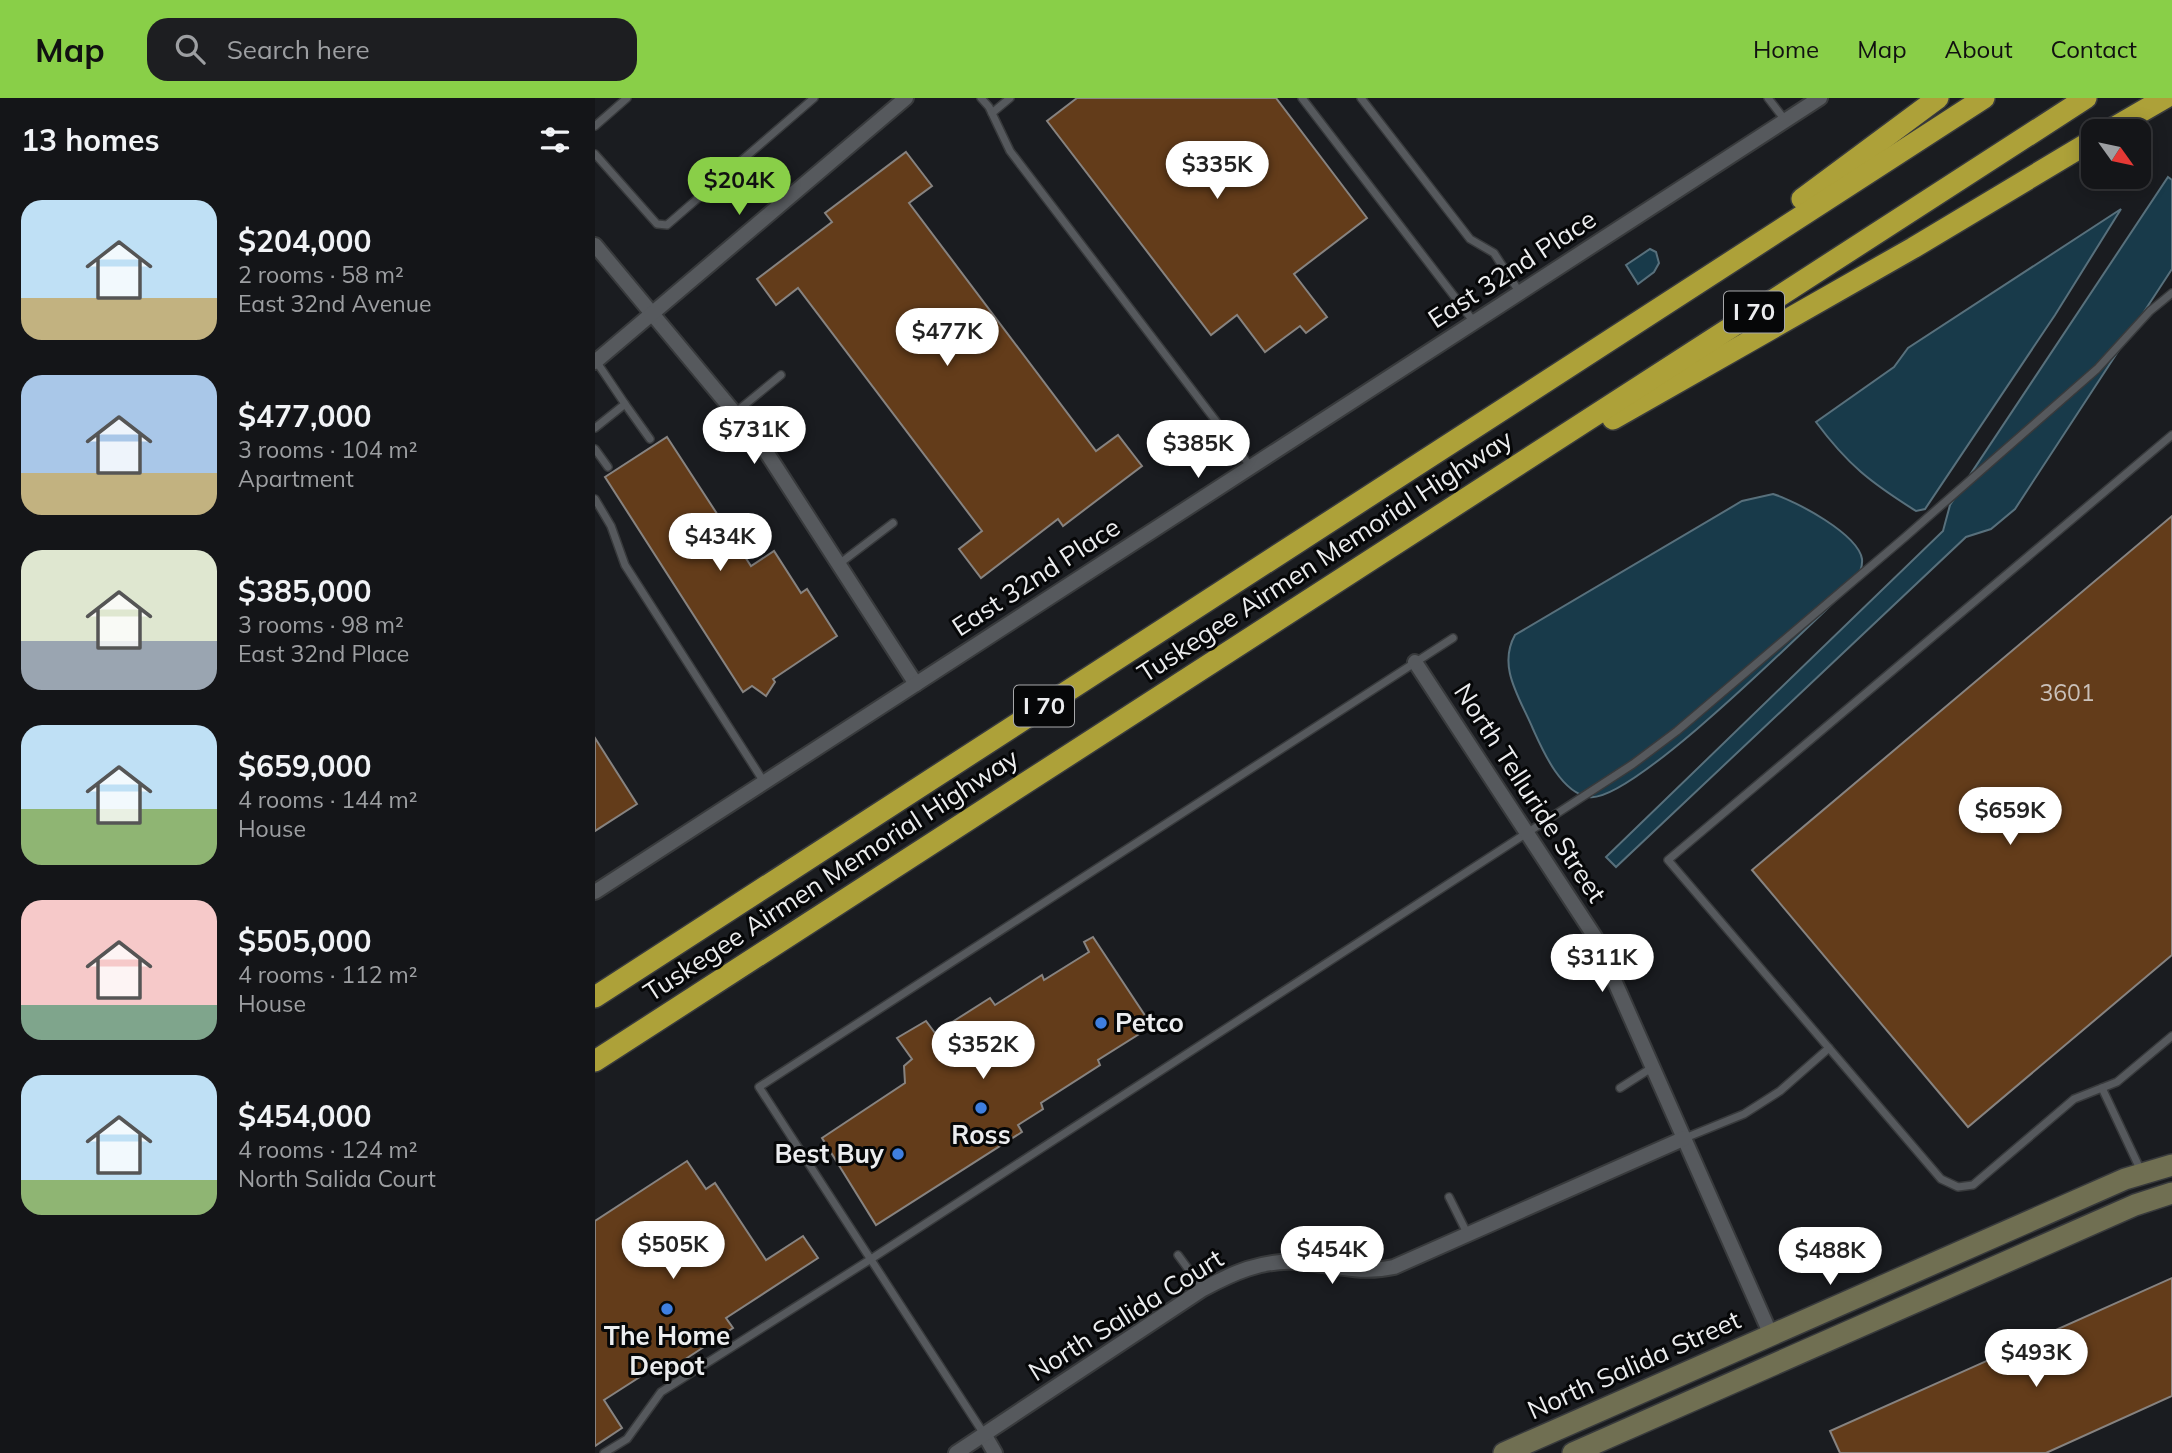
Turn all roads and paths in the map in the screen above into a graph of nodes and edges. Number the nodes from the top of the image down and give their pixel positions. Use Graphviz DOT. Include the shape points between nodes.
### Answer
graph roads {
  1 [pos="627,98"];
  2 [pos="814,98"];
  3 [pos="906,98"];
  4 [pos="981,98"];
  5 [pos="1010,98"];
  6 [pos="1303,98"];
  7 [pos="1361,98"];
  8 [pos="1767,98"];
  9 [pos="1820,98"];
  10 [pos="1938,98"];
  11 [pos="1984,98"];
  12 [pos="2086,98"];
  13 [pos="2154,98"];
  14 [pos="2165,98"];
  15 [pos="992,113"];
  16 [pos="2123,119"];
  17 [pos="2127,119"];
  18 [pos="1785,121"];
  19 [pos="595,125"];
  20 [pos="2081,146"];
  21 [pos="595,154"];
  22 [pos="595,245"];
  23 [pos="1520,293"];
  24 [pos="2172,293"];
  25 [pos="652,313"];
  26 [pos="1474,322"];
  27 [pos="596,361"];
  28 [pos="781,375"];
  29 [pos="625,404"];
  30 [pos="736,412"];
  31 [pos="1492,415"];
  32 [pos="595,428"];
  33 [pos="2172,435"];
  34 [pos="650,439"];
  35 [pos="595,449"];
  36 [pos="608,467"];
  37 [pos="1251,467"];
  38 [pos="595,499"];
  39 [pos="893,523"];
  40 [pos="1423,527"];
  41 [pos="839,564"];
  42 [pos="1453,638"];
  43 [pos="1415,662"];
  44 [pos="916,684"];
  45 [pos="764,782"];
  46 [pos="1528,834"];
  47 [pos="595,892"];
  48 [pos="595,997"];
  49 [pos="2172,1036"];
  50 [pos="1829,1048"];
  51 [pos="595,1061"];
  52 [pos="1653,1067"];
  53 [pos="1620,1088"];
  54 [pos="2102,1088"];
  55 [pos="1685,1138"];
  56 [pos="2172,1165"];
  57 [pos="2142,1173"];
  58 [pos="2172,1194"];
  59 [pos="1449,1196"];
  60 [pos="1468,1235"];
  61 [pos="1178,1255"];
  62 [pos="871,1259"];
  63 [pos="1203,1289"];
  64 [pos="1771,1335"];
  65 [pos="984,1434"];
  66 [pos="604,1453"];
  67 [pos="956,1453"];
  68 [pos="995,1453"];
  69 [pos="1504,1453"];
  70 [pos="1573,1453"];
  1 -- 19 [label="lane"];
  2 -- 21 [label="lane" via="667,225 657,224"];
  3 -- 25 [label="street"];
  4 -- 15 [label="lane"];
  5 -- 15 [label="lane"];
  6 -- 26 [label="lane"];
  7 -- 23 [label="lane" via="1470,239 1495,253"];
  8 -- 18 [label="lane"];
  9 -- 18 [label="street, East 32nd Place"];
  10 -- 31 [label="highway" via="1776,218"];
  11 -- 31 [label="highway, Tuskegee Airmen Memorial Highway / I 70"];
  12 -- 40 [label="highway, Tuskegee Airmen Memorial Highway / I 70"];
  13 -- 16 [label="highway"];
  14 -- 17 [label="highway"];
  15 -- 37 [label="lane" via="1010,151"];
  18 -- 23 [label="street, East 32nd Place"];
  20 -- 40 [label="highway"];
  22 -- 25 [label="street"];
  23 -- 26 [label="street, East 32nd Place"];
  24 -- 46 [label="lane" via="2098,369 1677,731"];
  25 -- 27 [label="street"];
  25 -- 30 [label="street"];
  26 -- 37 [label="street, East 32nd Place"];
  27 -- 29 [label="lane"];
  28 -- 30 [label="lane"];
  29 -- 32 [label="lane"];
  29 -- 34 [label="lane"];
  30 -- 41 [label="street"];
  31 -- 48 [label="highway, Tuskegee Airmen Memorial Highway / I 70"];
  33 -- 50 [label="lane" via="1668,860"];
  35 -- 36 [label="lane"];
  37 -- 44 [label="street, East 32nd Place"];
  38 -- 45 [label="lane" via="625,565"];
  39 -- 41 [label="lane"];
  40 -- 51 [label="highway, Tuskegee Airmen Memorial Highway / I 70"];
  41 -- 44 [label="street"];
  42 -- 43 [label="lane"];
  43 -- 46 [label="street, North Telluride Street"];
  43 -- 62 [label="lane" via="759,1087"];
  44 -- 45 [label="street, East 32nd Place"];
  45 -- 47 [label="street, East 32nd Place"];
  46 -- 52 [label="street, North Telluride Street" via="1595,937"];
  46 -- 62 [label="lane"];
  49 -- 54 [label="lane" via="2117,1082"];
  50 -- 54 [label="lane" via="1941,1179 1958,1187 1973,1185 2074,1099"];
  50 -- 55 [label="lane" via="1780,1091 1744,1114"];
  52 -- 53 [label="lane"];
  52 -- 55 [label="street, North Telluride Street"];
  54 -- 57 [label="lane"];
  55 -- 60 [label="street, North Salida Court"];
  55 -- 64 [label="street, North Telluride Street"];
  56 -- 57 [label="street, North Salida Street"];
  57 -- 64 [label="street, North Salida Street"];
  58 -- 70 [label="street" via="2135,1205"];
  59 -- 60 [label="lane"];
  60 -- 63 [label="street, North Salida Court" via="1378,1271 1265,1263"];
  61 -- 63 [label="lane"];
  62 -- 65 [label="lane"];
  62 -- 66 [label="lane" via="661,1392 627,1439"];
  63 -- 65 [label="street, North Salida Court"];
  64 -- 69 [label="street, North Salida Street"];
  65 -- 67 [label="street, North Salida Court"];
  65 -- 68 [label="street"];
}
